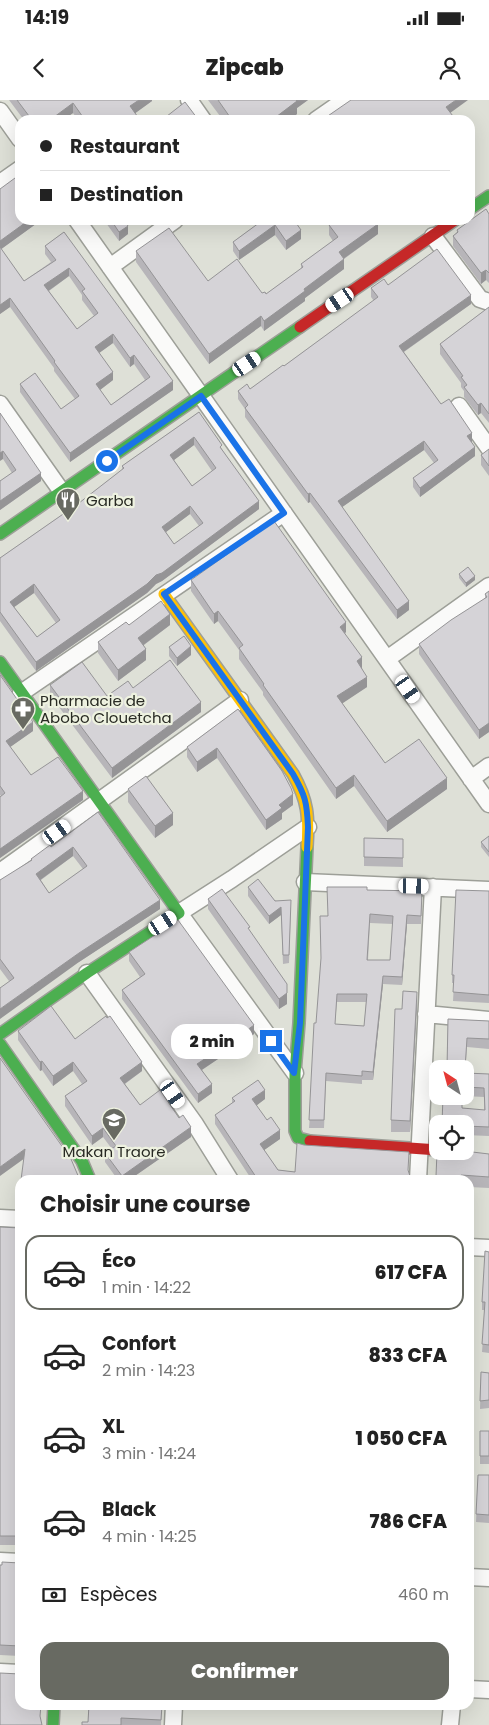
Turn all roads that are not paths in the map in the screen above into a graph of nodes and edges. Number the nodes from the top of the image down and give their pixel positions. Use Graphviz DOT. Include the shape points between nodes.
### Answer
graph roads {
  1 [pos="189,100"];
  2 [pos="345,100"];
  3 [pos="0,111"];
  4 [pos="200,115"];
  5 [pos="323,115"];
  6 [pos="15,132"];
  7 [pos="15,173"];
  8 [pos="0,184"];
  9 [pos="489,196"];
  10 [pos="475,206"];
  11 [pos="81,225"];
  12 [pos="168,225"];
  13 [pos="448,225"];
  14 [pos="433,236"];
  15 [pos="110,266"];
  16 [pos="489,302"];
  17 [pos="201,396"];
  18 [pos="0,404"];
  19 [pos="459,406"];
  20 [pos="489,448"];
  21 [pos="62,492"];
  22 [pos="284,513"];
  23 [pos="0,534"];
  24 [pos="489,586"];
  25 [pos="164,594"];
  26 [pos="387,659"];
  27 [pos="0,662"];
  28 [pos="21,693"];
  29 [pos="240,700"];
  30 [pos="489,766"];
  31 [pos="471,779"];
  32 [pos="100,802"];
  33 [pos="489,804"];
  34 [pos="308,827"];
  35 [pos="0,872"];
  36 [pos="305,882"];
  37 [pos="433,887"];
  38 [pos="489,890"];
  39 [pos="179,913"];
  40 [pos="87,973"];
  41 [pos="426,1014"];
  42 [pos="489,1020"];
  43 [pos="0,1034"];
  44 [pos="0,1044"];
  45 [pos="294,1073"];
  46 [pos="420,1149"];
  47 [pos="429,1150"];
  48 [pos="89,1175"];
  49 [pos="227,1175"];
  50 [pos="418,1175"];
  51 [pos="0,1218"];
  52 [pos="15,1220"];
  53 [pos="474,1248"];
  54 [pos="489,1248"];
  55 [pos="0,1561"];
  56 [pos="15,1562"];
  57 [pos="474,1577"];
  58 [pos="489,1578"];
  59 [pos="0,1672"];
  60 [pos="15,1673"];
  61 [pos="474,1689"];
  62 [pos="489,1690"];
  63 [pos="54,1710"];
  64 [pos="174,1710"];
  65 [pos="452,1710"];
  66 [pos="53,1725"];
  67 [pos="173,1725"];
  68 [pos="450,1725"];
  1 -- 4 [label="street"];
  2 -- 5 [label="street"];
  3 -- 6 [label="street"];
  7 -- 8 [label="street"];
  9 -- 10 [label="street"];
  11 -- 15 [label="street"];
  12 -- 15 [label="street"];
  13 -- 14 [label="street"];
  14 -- 16 [label="street" via="480,299"];
  14 -- 17 [label="street"];
  15 -- 17 [label="street"];
  17 -- 21 [label="street"];
  17 -- 22 [label="street"];
  18 -- 21 [label="street"];
  19 -- 20 [label="street"];
  21 -- 23 [label="street"];
  22 -- 25 [label="street"];
  22 -- 26 [label="street"];
  24 -- 26 [label="street"];
  25 -- 28 [label="street"];
  25 -- 29 [label="street"];
  26 -- 31 [label="street"];
  27 -- 28 [label="street"];
  28 -- 32 [label="street"];
  29 -- 32 [label="street"];
  29 -- 34 [label="street" via="304,793"];
  30 -- 31 [label="street"];
  31 -- 33 [label="street"];
  32 -- 35 [label="street"];
  32 -- 39 [label="street"];
  34 -- 36 [label="street"];
  34 -- 39 [label="street"];
  36 -- 37 [label="street"];
  36 -- 45 [label="street" via="300,1023"];
  37 -- 38 [label="street"];
  37 -- 41 [label="street"];
  39 -- 40 [label="street"];
  39 -- 45 [label="street"];
  40 -- 43 [label="street"];
  40 -- 49 [label="street" via="195,1124"];
  41 -- 42 [label="street"];
  41 -- 46 [label="street"];
  44 -- 48 [label="street"];
  45 -- 46 [label="street" via="295,1131 298,1138"];
  46 -- 47 [label="street"];
  46 -- 50 [label="street"];
  51 -- 52 [label="street"];
  53 -- 54 [label="street"];
  55 -- 56 [label="street"];
  57 -- 58 [label="street"];
  59 -- 60 [label="street"];
  61 -- 62 [label="street"];
  63 -- 66 [label="street"];
  64 -- 67 [label="street"];
  65 -- 68 [label="street"];
}
